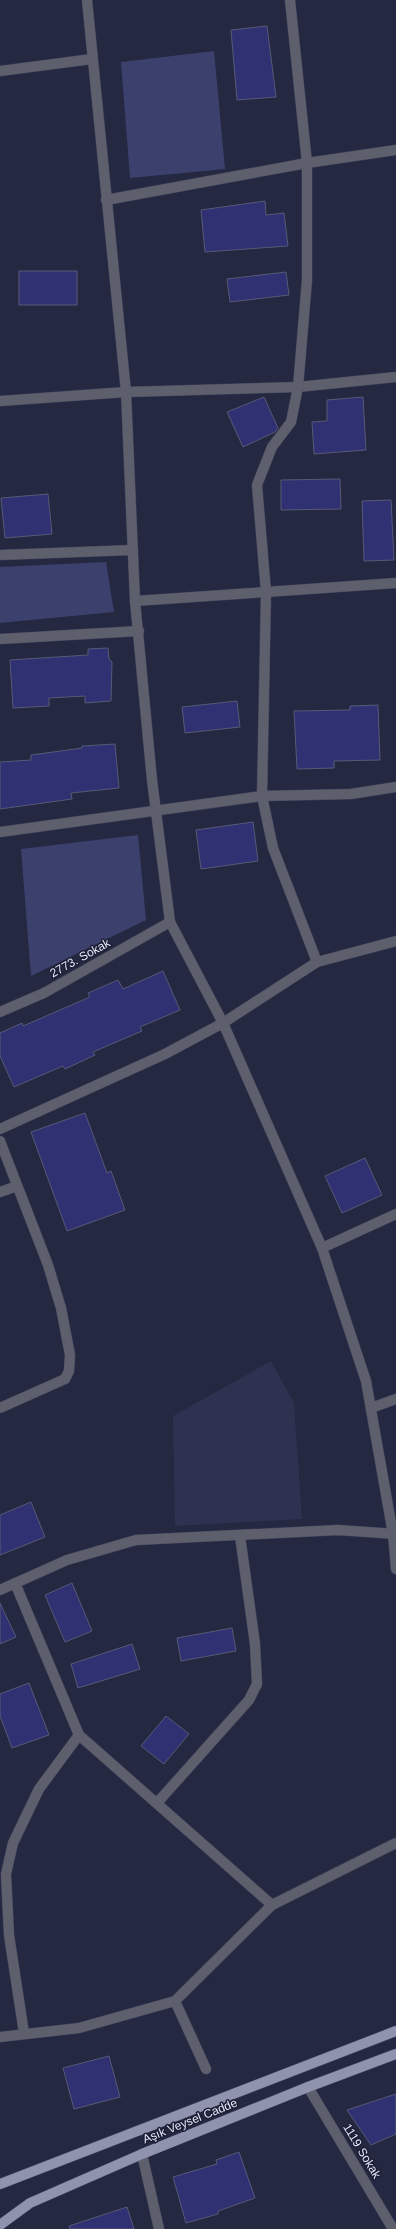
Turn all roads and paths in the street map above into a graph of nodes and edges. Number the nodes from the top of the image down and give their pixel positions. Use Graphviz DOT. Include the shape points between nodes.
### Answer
graph roads {
  1 [pos="87,0"];
  2 [pos="290,0"];
  3 [pos="92,59"];
  4 [pos="0,70"];
  5 [pos="396,150"];
  6 [pos="307,163"];
  7 [pos="106,200"];
  8 [pos="396,377"];
  9 [pos="298,387"];
  10 [pos="126,392"];
  11 [pos="0,400"];
  12 [pos="133,550"];
  13 [pos="0,555"];
  14 [pos="396,583"];
  15 [pos="266,592"];
  16 [pos="135,601"];
  17 [pos="139,631"];
  18 [pos="0,639"];
  19 [pos="396,787"];
  20 [pos="262,796"];
  21 [pos="156,812"];
  22 [pos="0,832"];
  23 [pos="170,922"];
  24 [pos="396,941"];
  25 [pos="317,962"];
  26 [pos="0,1012"];
  27 [pos="223,1023"];
  28 [pos="0,1129"];
  29 [pos="0,1141"];
  30 [pos="17,1186"];
  31 [pos="0,1192"];
  32 [pos="396,1214"];
  33 [pos="322,1248"];
  34 [pos="396,1399"];
  35 [pos="0,1408"];
  36 [pos="371,1408"];
  37 [pos="394,1534"];
  38 [pos="240,1536"];
  39 [pos="396,1569"];
  40 [pos="15,1583"];
  41 [pos="0,1590"];
  42 [pos="79,1735"];
  43 [pos="157,1804"];
  44 [pos="396,1843"];
  45 [pos="272,1905"];
  46 [pos="175,2001"];
  47 [pos="396,2031"];
  48 [pos="24,2033"];
  49 [pos="0,2037"];
  50 [pos="396,2054"];
  51 [pos="206,2069"];
  52 [pos="308,2087"];
  53 [pos="142,2154"];
  54 [pos="0,2184"];
  55 [pos="0,2225"];
  56 [pos="159,2229"];
  57 [pos="393,2229"];
  1 -- 3 [label="street"];
  2 -- 6 [label="street"];
  3 -- 4 [label="street"];
  3 -- 7 [label="street"];
  5 -- 6 [label="street"];
  6 -- 7 [label="street"];
  6 -- 9 [label="street" via="306,280"];
  7 -- 10 [label="street"];
  8 -- 9 [label="street"];
  9 -- 10 [label="street"];
  9 -- 15 [label="street" via="292,422 272,448 257,486"];
  10 -- 11 [label="street"];
  10 -- 12 [label="street"];
  12 -- 13 [label="street"];
  12 -- 16 [label="street"];
  14 -- 15 [label="street"];
  15 -- 16 [label="street"];
  15 -- 20 [label="street"];
  16 -- 17 [label="street"];
  17 -- 18 [label="street"];
  17 -- 21 [label="street"];
  19 -- 20 [label="street" via="351,794"];
  20 -- 21 [label="street"];
  20 -- 25 [label="street" via="272,848"];
  21 -- 22 [label="street"];
  21 -- 23 [label="street"];
  23 -- 26 [label="street, 2773. Sokak" via="44,993"];
  23 -- 27 [label="street"];
  24 -- 25 [label="street"];
  25 -- 27 [label="street"];
  27 -- 28 [label="street" via="165,1054"];
  27 -- 33 [label="street"];
  29 -- 30 [label="street"];
  30 -- 31 [label="street"];
  30 -- 35 [label="street" via="48,1265 61,1308 70,1355 69,1371 65,1379"];
  32 -- 33 [label="street"];
  33 -- 36 [label="street" via="366,1381"];
  34 -- 36 [label="street"];
  36 -- 37 [label="street"];
  37 -- 38 [label="street" via="338,1530"];
  37 -- 39 [label="street"];
  38 -- 40 [label="street" via="136,1540 67,1560"];
  38 -- 43 [label="street" via="255,1644 257,1684 249,1700"];
  40 -- 41 [label="street"];
  40 -- 42 [label="street"];
  42 -- 43 [label="street"];
  42 -- 48 [label="street" via="39,1789 13,1843 6,1874 9,1935"];
  43 -- 45 [label="street"];
  44 -- 45 [label="street"];
  45 -- 46 [label="street"];
  46 -- 48 [label="street" via="79,2028"];
  46 -- 51 [label="street"];
  47 -- 54 [label="main road, Aşık Veysel Cadde"];
  48 -- 49 [label="street"];
  50 -- 52 [label="main road, Aşık Veysel Cadde"];
  52 -- 53 [label="main road, Aşık Veysel Cadde"];
  52 -- 57 [label="street, 1119 Sokak"];
  53 -- 55 [label="main road, Aşık Veysel Cadde" via="30,2203"];
  53 -- 56 [label="street"];
}
